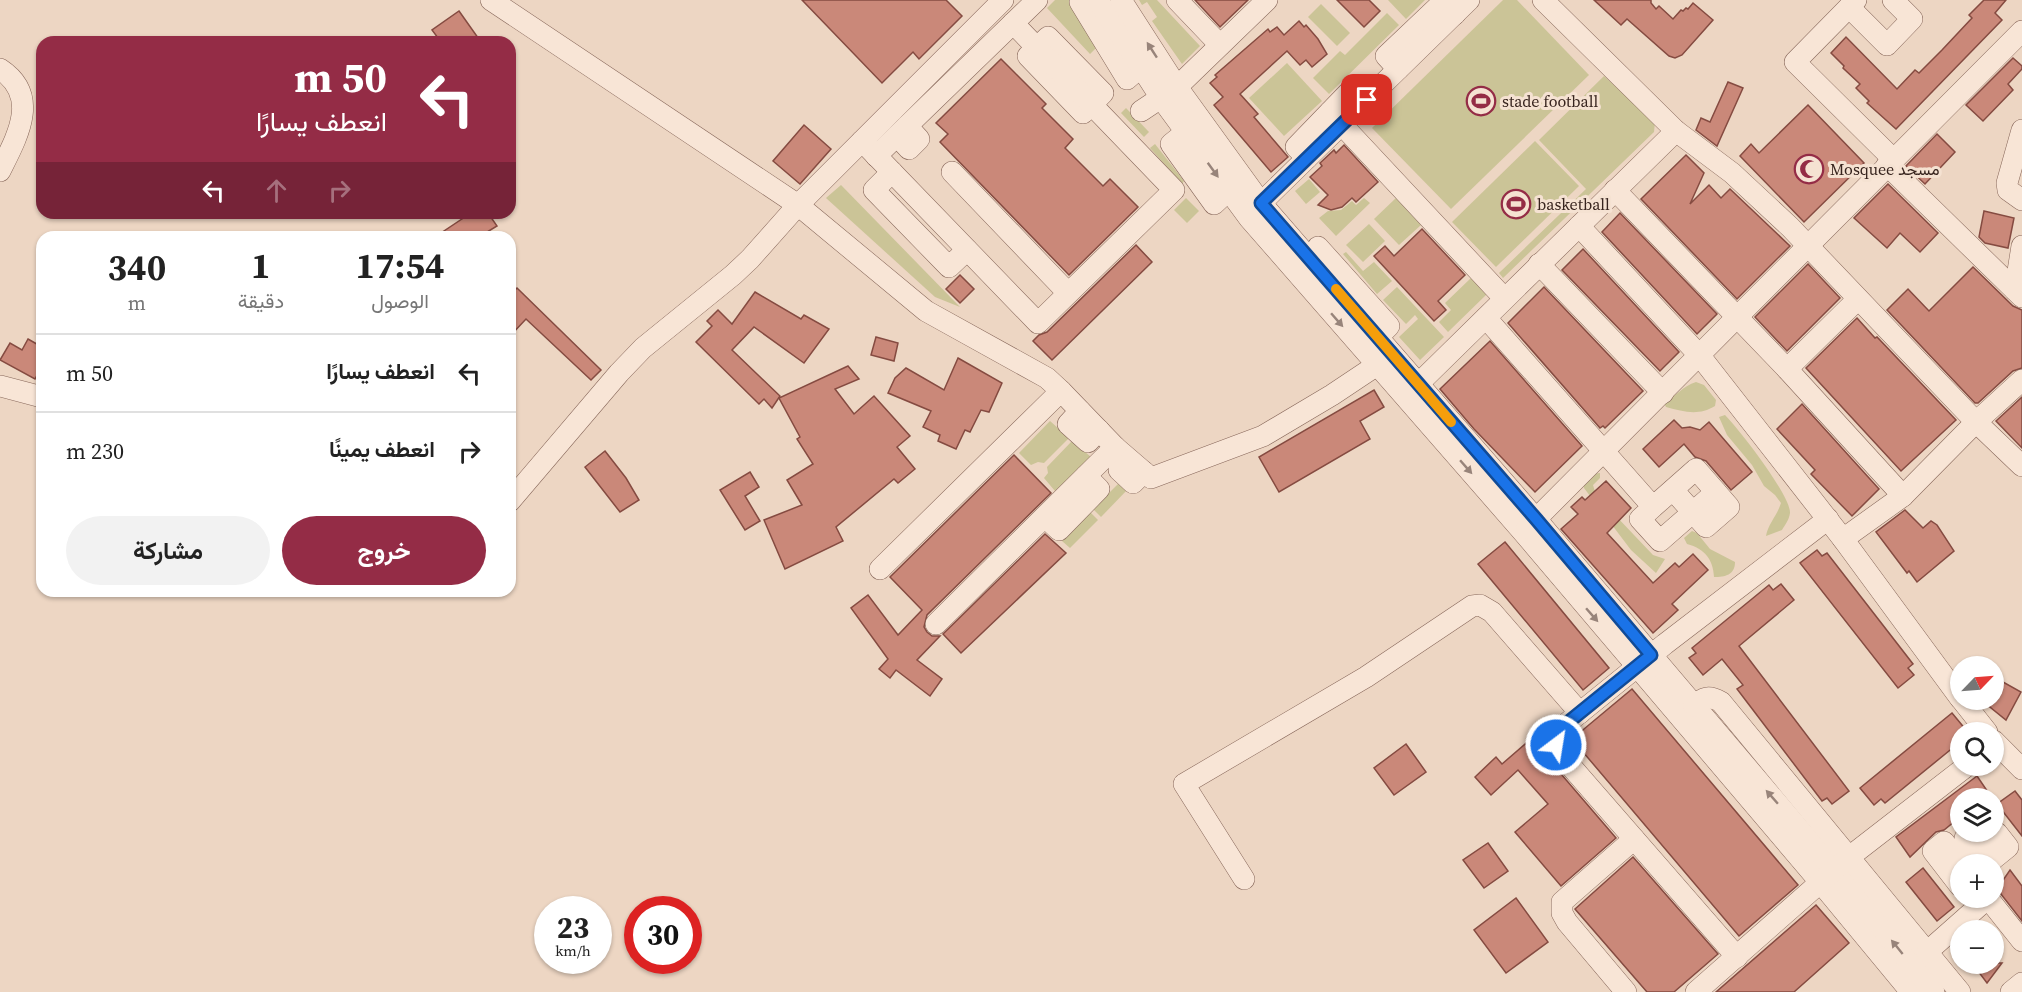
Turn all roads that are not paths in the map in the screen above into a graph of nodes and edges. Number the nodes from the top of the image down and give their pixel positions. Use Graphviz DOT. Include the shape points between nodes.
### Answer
graph roads {
  1 [pos="491,0"];
  2 [pos="1003,0"];
  3 [pos="1036,0"];
  4 [pos="1083,0"];
  5 [pos="1098,0"];
  6 [pos="1121,0"];
  7 [pos="1177,0"];
  8 [pos="1267,0"];
  9 [pos="1543,0"];
  10 [pos="1893,0"];
  11 [pos="1852,3"];
  12 [pos="1462,7"];
  13 [pos="1013,23"];
  14 [pos="2022,31"];
  15 [pos="1220,45"];
  16 [pos="1141,67"];
  17 [pos="0,69"];
  18 [pos="1169,93"];
  19 [pos="1141,111"];
  20 [pos="1336,118"];
  21 [pos="2022,130"];
  22 [pos="1676,131"];
  23 [pos="869,149"];
  24 [pos="1890,162"];
  25 [pos="0,171"];
  26 [pos="892,172"];
  27 [pos="952,172"];
  28 [pos="1615,190"];
  29 [pos="916,197"];
  30 [pos="2022,200"];
  31 [pos="798,205"];
  32 [pos="1255,211"];
  33 [pos="1579,226"];
  34 [pos="1807,246"];
  35 [pos="2022,246"];
  36 [pos="967,250"];
  37 [pos="1539,264"];
  38 [pos="1004,287"];
  39 [pos="1068,293"];
  40 [pos="2019,293"];
  41 [pos="1504,298"];
  42 [pos="1858,299"];
  43 [pos="1737,317"];
  44 [pos="1486,318"];
  45 [pos="1700,356"];
  46 [pos="1377,365"];
  47 [pos="1787,369"];
  48 [pos="2022,380"];
  49 [pos="0,386"];
  50 [pos="1061,391"];
  51 [pos="1411,391"];
  52 [pos="1663,393"];
  53 [pos="36,395"];
  54 [pos="1976,422"];
  55 [pos="1603,451"];
  56 [pos="1130,460"];
  57 [pos="2022,466"];
  58 [pos="1673,490"];
  59 [pos="516,494"];
  60 [pos="1903,496"];
  61 [pos="1653,507"];
  62 [pos="1693,512"];
  63 [pos="1828,519"];
  64 [pos="1529,526"];
  65 [pos="1843,539"];
  66 [pos="880,569"];
  67 [pos="936,624"];
  68 [pos="1644,661"];
  69 [pos="1950,683"];
  70 [pos="1580,713"];
  71 [pos="2004,752"];
  72 [pos="2022,769"];
  73 [pos="1954,776"];
  74 [pos="1634,839"];
  75 [pos="1983,842"];
  76 [pos="1969,854"];
  77 [pos="1950,861"];
  78 [pos="1834,870"];
  79 [pos="1244,879"];
  80 [pos="1950,889"];
  81 [pos="1977,908"];
  82 [pos="1996,908"];
  83 [pos="2022,941"];
  84 [pos="1927,952"];
  85 [pos="1737,957"];
  86 [pos="2022,983"];
  87 [pos="1626,992"];
  88 [pos="1696,992"];
  89 [pos="1911,992"];
  90 [pos="1935,992"];
  91 [pos="1960,992"];
  92 [pos="2011,992"];
  1 -- 31 [label="street"];
  2 -- 23 [label="street"];
  3 -- 13 [label="street"];
  4 -- 16 [label="street" via="1080,2 1127,79"];
  5 -- 16 [label="street"];
  18 -- 6 [label="street, one-way"];
  7 -- 15 [label="street"];
  8 -- 15 [label="street"];
  9 -- 22 [label="street"];
  10 -- 11 [label="street" via="1912,19 1887,45"];
  11 -- 24 [label="street" via="1795,62"];
  12 -- 20 [label="street" via="1443,2 1386,56 1398,69 1367,100 1354,87"];
  13 -- 23 [label="street" via="902,131"];
  13 -- 39 [label="street" via="1037,48 1048,37 1103,93 1091,104 1174,190"];
  14 -- 24 [label="street"];
  15 -- 18 [label="street"];
  16 -- 18 [label="street"];
  17 -- 25 [label="street" via="17,83 23,104 15,140"];
  18 -- 19 [label="street"];
  18 -- 32 [label="street"];
  18 -- 32 [label="street" via="1186,132 1228,190"];
  20 -- 32 [label="street" via="1296,147 1307,158"];
  20 -- 41 [label="street"];
  21 -- 30 [label="street" via="2007,183 2008,190"];
  22 -- 28 [label="street"];
  22 -- 34 [label="street" via="1732,173"];
  23 -- 26 [label="street"];
  23 -- 31 [label="street"];
  24 -- 34 [label="street"];
  24 -- 40 [label="street"];
  26 -- 29 [label="street"];
  26 -- 36 [label="street" via="874,190 949,267"];
  27 -- 39 [label="street"];
  28 -- 33 [label="street"];
  28 -- 43 [label="street"];
  29 -- 36 [label="street"];
  29 -- 38 [label="street" via="925,188 1018,284"];
  31 -- 50 [label="street" via="926,310 1047,378"];
  31 -- 59 [label="street" via="733,275 643,348"];
  32 -- 46 [label="street, one-way"];
  32 -- 51 [label="street" via="1287,233 1378,337"];
  33 -- 37 [label="street"];
  33 -- 45 [label="street"];
  34 -- 42 [label="street"];
  34 -- 43 [label="street"];
  35 -- 40 [label="street"];
  36 -- 38 [label="street"];
  37 -- 41 [label="street"];
  37 -- 52 [label="street"];
  38 -- 39 [label="street" via="990,289 1030,330"];
  41 -- 44 [label="street"];
  42 -- 47 [label="street"];
  42 -- 54 [label="street"];
  43 -- 45 [label="street"];
  43 -- 47 [label="street"];
  44 -- 51 [label="street"];
  44 -- 55 [label="street"];
  45 -- 52 [label="street"];
  45 -- 63 [label="street"];
  46 -- 51 [label="street"];
  46 -- 56 [label="street" via="1263,436 1151,478"];
  47 -- 60 [label="street"];
  48 -- 54 [label="street"];
  49 -- 53 [label="street"];
  50 -- 56 [label="street" via="1080,411 1068,424 1088,442 1099,430"];
  50 -- 66 [label="street"];
  51 -- 64 [label="street"];
  52 -- 55 [label="street"];
  54 -- 57 [label="street"];
  54 -- 60 [label="street"];
  55 -- 61 [label="street"];
  55 -- 64 [label="street"];
  56 -- 67 [label="street" via="1086,476 1099,489 1059,530 1045,517"];
  58 -- 61 [label="street"];
  58 -- 62 [label="street"];
  58 -- 62 [label="street" via="1696,470 1716,492"];
  60 -- 65 [label="street"];
  61 -- 62 [label="street" via="1640,519 1660,541"];
  63 -- 65 [label="street"];
  63 -- 68 [label="street"];
  64 -- 68 [label="street"];
  65 -- 69 [label="street"];
  68 -- 70 [label="street"];
  68 -- 78 [label="street"];
  68 -- 78 [label="street" via="1694,706"];
  70 -- 74 [label="street" via="1557,734 1556,745"];
  70 -- 79 [label="street" via="1492,612 1480,605 1472,606 1366,677 1184,784"];
  71 -- 72 [label="street"];
  73 -- 78 [label="street"];
  74 -- 85 [label="street"];
  74 -- 87 [label="street" via="1562,902 1567,922"];
  75 -- 76 [label="street"];
  77 -- 80 [label="street" via="1932,867"];
  78 -- 84 [label="street"];
  78 -- 85 [label="street"];
  78 -- 89 [label="street"];
  90 -- 78 [label="street, one-way"];
  81 -- 84 [label="street"];
  82 -- 83 [label="street"];
  84 -- 91 [label="street"];
  85 -- 88 [label="street"];
  86 -- 92 [label="street"];
}
